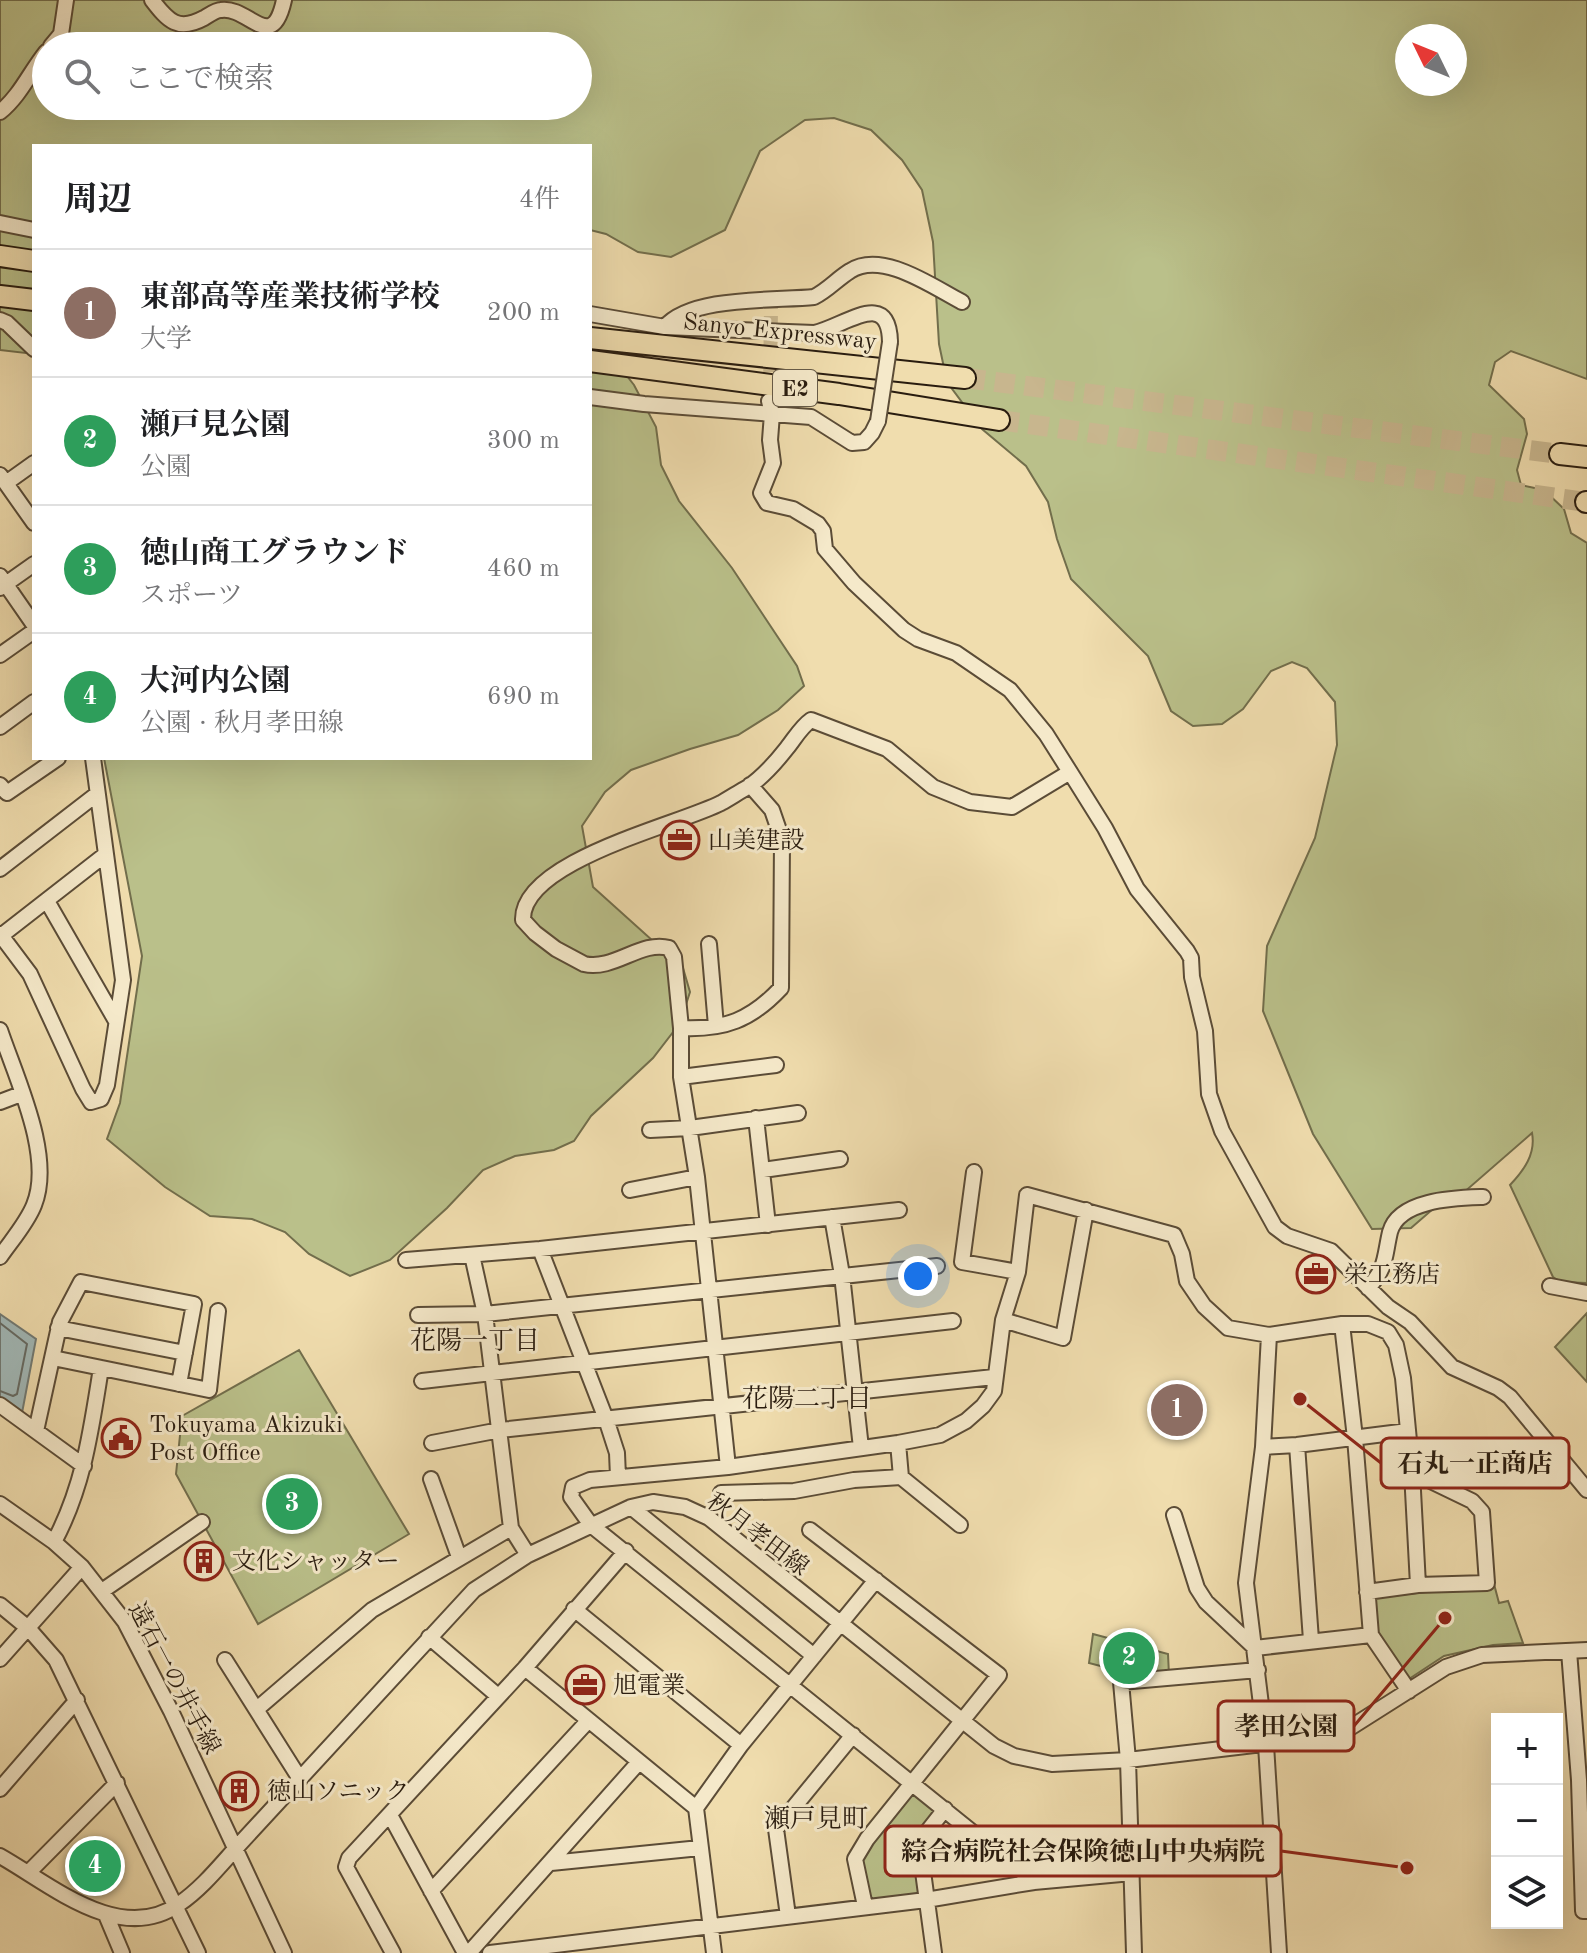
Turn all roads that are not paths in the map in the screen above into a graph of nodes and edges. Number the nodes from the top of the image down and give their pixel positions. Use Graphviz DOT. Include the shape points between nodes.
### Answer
graph roads {
  1 [pos="66,0"];
  2 [pos="152,0"];
  3 [pos="284,0"];
  4 [pos="61,32"];
  5 [pos="32,70"];
  6 [pos="0,112"];
  7 [pos="0,223"];
  8 [pos="32,230"];
  9 [pos="0,256"];
  10 [pos="32,261"];
  11 [pos="0,296"];
  12 [pos="32,300"];
  13 [pos="962,302"];
  14 [pos="592,314"];
  15 [pos="0,320"];
  16 [pos="665,327"];
  17 [pos="592,338"];
  18 [pos="32,347"];
  19 [pos="592,361"];
  20 [pos="965,378"];
  21 [pos="592,397"];
  22 [pos="771,408"];
  23 [pos="999,420"];
  24 [pos="1560,454"];
  25 [pos="1587,457"];
  26 [pos="32,464"];
  27 [pos="3,479"];
  28 [pos="32,520"];
  29 [pos="32,565"];
  30 [pos="2,583"];
  31 [pos="32,625"];
  32 [pos="32,630"];
  33 [pos="0,655"];
  34 [pos="32,703"];
  35 [pos="0,727"];
  36 [pos="55,760"];
  37 [pos="93,760"];
  38 [pos="1070,772"];
  39 [pos="0,785"];
  40 [pos="750,785"];
  41 [pos="97,794"];
  42 [pos="106,854"];
  43 [pos="0,869"];
  44 [pos="47,901"];
  45 [pos="1,934"];
  46 [pos="709,944"];
  47 [pos="116,1021"];
  48 [pos="716,1026"];
  49 [pos="681,1028"];
  50 [pos="0,1030"];
  51 [pos="776,1065"];
  52 [pos="681,1077"];
  53 [pos="21,1094"];
  54 [pos="0,1102"];
  55 [pos="798,1113"];
  56 [pos="756,1118"];
  57 [pos="690,1128"];
  58 [pos="650,1130"];
  59 [pos="840,1159"];
  60 [pos="763,1170"];
  61 [pos="974,1172"];
  62 [pos="697,1177"];
  63 [pos="630,1190"];
  64 [pos="1483,1197"];
  65 [pos="899,1210"];
  66 [pos="1086,1210"];
  67 [pos="832,1217"];
  68 [pos="768,1225"];
  69 [pos="702,1232"];
  70 [pos="540,1249"];
  71 [pos="472,1255"];
  72 [pos="0,1257"];
  73 [pos="406,1260"];
  74 [pos="937,1266"];
  75 [pos="1018,1272"];
  76 [pos="842,1275"];
  77 [pos="1550,1286"];
  78 [pos="1368,1288"];
  79 [pos="708,1289"];
  80 [pos="1587,1293"];
  81 [pos="562,1306"];
  82 [pos="218,1311"];
  83 [pos="485,1314"];
  84 [pos="418,1315"];
  85 [pos="1003,1320"];
  86 [pos="953,1321"];
  87 [pos="1342,1324"];
  88 [pos="58,1328"];
  89 [pos="847,1333"];
  90 [pos="1269,1335"];
  91 [pos="716,1347"];
  92 [pos="185,1353"];
  93 [pos="53,1358"];
  94 [pos="584,1363"];
  95 [pos="101,1368"];
  96 [pos="490,1374"];
  97 [pos="994,1377"];
  98 [pos="422,1381"];
  99 [pos="179,1384"];
  100 [pos="854,1390"];
  101 [pos="0,1405"];
  102 [pos="721,1407"];
  103 [pos="606,1419"];
  104 [pos="500,1430"];
  105 [pos="36,1431"];
  106 [pos="1408,1431"];
  107 [pos="1355,1438"];
  108 [pos="432,1443"];
  109 [pos="898,1443"];
  110 [pos="1297,1445"];
  111 [pos="1263,1447"];
  112 [pos="861,1448"];
  113 [pos="84,1466"];
  114 [pos="728,1467"];
  115 [pos="1412,1472"];
  116 [pos="618,1477"];
  117 [pos="901,1477"];
  118 [pos="431,1479"];
  119 [pos="1587,1490"];
  120 [pos="721,1493"];
  121 [pos="0,1504"];
  122 [pos="631,1507"];
  123 [pos="1174,1515"];
  124 [pos="202,1522"];
  125 [pos="591,1525"];
  126 [pos="960,1525"];
  127 [pos="511,1528"];
  128 [pos="810,1530"];
  129 [pos="54,1542"];
  130 [pos="626,1551"];
  131 [pos="528,1555"];
  132 [pos="459,1557"];
  133 [pos="82,1567"];
  134 [pos="876,1580"];
  135 [pos="1418,1585"];
  136 [pos="102,1591"];
  137 [pos="1367,1592"];
  138 [pos="0,1605"];
  139 [pos="574,1609"];
  140 [pos="840,1625"];
  141 [pos="28,1628"];
  142 [pos="1371,1635"];
  143 [pos="429,1637"];
  144 [pos="1311,1640"];
  145 [pos="1255,1648"];
  146 [pos="1587,1650"];
  147 [pos="1569,1651"];
  148 [pos="814,1656"];
  149 [pos="0,1659"];
  150 [pos="225,1660"];
  151 [pos="525,1668"];
  152 [pos="1258,1670"];
  153 [pos="792,1685"];
  154 [pos="1409,1691"];
  155 [pos="498,1696"];
  156 [pos="77,1700"];
  157 [pos="257,1709"];
  158 [pos="588,1721"];
  159 [pos="963,1722"];
  160 [pos="853,1735"];
  161 [pos="741,1745"];
  162 [pos="1266,1745"];
  163 [pos="1128,1760"];
  164 [pos="639,1762"];
  165 [pos="300,1779"];
  166 [pos="117,1783"];
  167 [pos="912,1784"];
  168 [pos="0,1789"];
  169 [pos="696,1808"];
  170 [pos="945,1809"];
  171 [pos="390,1815"];
  172 [pos="236,1848"];
  173 [pos="700,1848"];
  174 [pos="0,1856"];
  175 [pos="551,1863"];
  176 [pos="29,1872"];
  177 [pos="1132,1873"];
  178 [pos="1034,1882"];
  179 [pos="431,1891"];
  180 [pos="926,1900"];
  181 [pos="865,1906"];
  182 [pos="176,1907"];
  183 [pos="1587,1911"];
  184 [pos="106,1915"];
  185 [pos="788,1916"];
  186 [pos="710,1926"];
  187 [pos="122,1953"];
  188 [pos="198,1953"];
  189 [pos="284,1953"];
  190 [pos="393,1953"];
  191 [pos="467,1953"];
  192 [pos="490,1953"];
  193 [pos="714,1953"];
  194 [pos="934,1953"];
  195 [pos="1134,1953"];
  196 [pos="1279,1953"];
  1 -- 4 [label="street"];
  2 -- 3 [label="street" via="182,26 220,10 236,11 262,26 273,24"];
  5 -- 6 [label="street" via="15,100"];
  7 -- 8 [label="street"];
  9 -- 10 [label="highway"];
  11 -- 12 [label="highway"];
  13 -- 16 [label="street" via="912,275 863,265 814,297 694,309"];
  14 -- 16 [label="street"];
  15 -- 18 [label="street"];
  16 -- 22 [label="street, bridge" via="814,333 862,314 883,316 890,342 878,421 864,442 852,443 811,417"];
  17 -- 20 [label="highway, Sanyo Expressway / E2"];
  19 -- 23 [label="highway, E2"];
  21 -- 22 [label="street"];
  22 -- 38 [label="street" via="773,463 763,499 818,524 825,549 904,630 956,653 1010,690"];
  24 -- 25 [label="highway"];
  26 -- 27 [label="street"];
  27 -- 28 [label="street"];
  29 -- 30 [label="street"];
  30 -- 31 [label="street"];
  32 -- 33 [label="street"];
  34 -- 35 [label="street"];
  36 -- 39 [label="street" via="7,793"];
  37 -- 41 [label="street"];
  38 -- 40 [label="street" via="1012,807 970,802 933,787 887,749 811,720"];
  38 -- 78 [label="street" via="1137,889 1191,958 1205,1031 1209,1094 1222,1131 1275,1227 1331,1251"];
  40 -- 48 [label="street" via="772,810 782,839 781,988 760,1010"];
  40 -- 49 [label="street" via="721,803 584,858 535,889 522,910 523,920 535,933 584,964 606,964 658,945 669,948"];
  41 -- 42 [label="street"];
  41 -- 43 [label="street"];
  42 -- 44 [label="street"];
  42 -- 47 [label="street" via="123,980"];
  44 -- 45 [label="street"];
  44 -- 47 [label="street"];
  45 -- 47 [label="street" via="30,974 91,1102 101,1099 107,1085"];
  46 -- 48 [label="street"];
  48 -- 49 [label="street"];
  49 -- 52 [label="street"];
  50 -- 53 [label="street"];
  51 -- 52 [label="street"];
  52 -- 57 [label="street"];
  53 -- 54 [label="street"];
  53 -- 72 [label="street" via="41,1171 34,1205"];
  55 -- 56 [label="street"];
  56 -- 57 [label="street"];
  56 -- 60 [label="street"];
  57 -- 58 [label="street"];
  57 -- 62 [label="street"];
  59 -- 60 [label="street"];
  60 -- 68 [label="street"];
  61 -- 75 [label="street" via="962,1262"];
  62 -- 63 [label="street"];
  62 -- 69 [label="street"];
  64 -- 78 [label="street" via="1428,1202 1401,1215 1391,1230 1381,1274"];
  65 -- 67 [label="street"];
  66 -- 75 [label="street" via="1027,1195"];
  66 -- 85 [label="street" via="1063,1338"];
  66 -- 90 [label="street" via="1174,1235 1187,1281 1204,1306 1228,1328"];
  67 -- 68 [label="street"];
  67 -- 76 [label="street"];
  68 -- 69 [label="street"];
  69 -- 70 [label="street"];
  69 -- 79 [label="street"];
  70 -- 71 [label="street"];
  70 -- 81 [label="street"];
  71 -- 73 [label="street"];
  71 -- 83 [label="street"];
  74 -- 76 [label="street"];
  75 -- 85 [label="street"];
  76 -- 79 [label="street"];
  76 -- 89 [label="street"];
  77 -- 80 [label="street"];
  78 -- 119 [label="street" via="1410,1322 1452,1367 1510,1397"];
  79 -- 81 [label="street"];
  79 -- 91 [label="street"];
  81 -- 83 [label="street"];
  81 -- 94 [label="street"];
  82 -- 99 [label="street" via="209,1390"];
  83 -- 84 [label="street"];
  83 -- 96 [label="street"];
  85 -- 97 [label="street"];
  86 -- 89 [label="street"];
  87 -- 90 [label="street"];
  87 -- 106 [label="street" via="1368,1324 1388,1332 1403,1378"];
  87 -- 107 [label="street"];
  88 -- 92 [label="street"];
  88 -- 92 [label="street" via="81,1282 194,1304"];
  88 -- 93 [label="street"];
  89 -- 91 [label="street"];
  89 -- 100 [label="street"];
  90 -- 111 [label="street"];
  91 -- 94 [label="street"];
  91 -- 102 [label="street"];
  92 -- 99 [label="street"];
  93 -- 95 [label="street"];
  93 -- 105 [label="street"];
  94 -- 96 [label="street"];
  94 -- 103 [label="street"];
  95 -- 99 [label="street"];
  95 -- 113 [label="street"];
  96 -- 98 [label="street"];
  96 -- 104 [label="street"];
  97 -- 100 [label="street"];
  97 -- 109 [label="street" via="994,1391 966,1421 940,1435"];
  100 -- 102 [label="street"];
  100 -- 112 [label="street"];
  101 -- 105 [label="street"];
  102 -- 103 [label="street"];
  102 -- 114 [label="street"];
  103 -- 104 [label="street"];
  103 -- 116 [label="street"];
  104 -- 108 [label="street"];
  104 -- 127 [label="street"];
  105 -- 113 [label="street"];
  106 -- 107 [label="street"];
  106 -- 115 [label="street"];
  107 -- 110 [label="street"];
  107 -- 137 [label="street"];
  109 -- 112 [label="street"];
  109 -- 117 [label="street"];
  110 -- 111 [label="street"];
  110 -- 144 [label="street"];
  111 -- 145 [label="street" via="1246,1583"];
  112 -- 114 [label="street"];
  113 -- 129 [label="street"];
  114 -- 116 [label="street"];
  115 -- 135 [label="street"];
  115 -- 135 [label="street" via="1472,1501 1482,1512 1487,1583"];
  116 -- 125 [label="street" via="573,1487 571,1497"];
  117 -- 120 [label="street" via="794,1491"];
  117 -- 126 [label="street"];
  118 -- 132 [label="street"];
  121 -- 129 [label="street, 遠石一の井手線"];
  122 -- 125 [label="street, 秋月孝田線"];
  122 -- 140 [label="street, 秋月孝田線" via="653,1502 709,1518"];
  122 -- 148 [label="street"];
  123 -- 145 [label="street" via="1197,1588"];
  124 -- 136 [label="street"];
  125 -- 130 [label="street"];
  125 -- 131 [label="street, 秋月孝田線"];
  127 -- 131 [label="street"];
  127 -- 132 [label="street"];
  128 -- 134 [label="street"];
  129 -- 133 [label="street, 遠石一の井手線"];
  130 -- 139 [label="street"];
  130 -- 153 [label="street"];
  131 -- 143 [label="street, 秋月孝田線" via="474,1590"];
  132 -- 157 [label="street" via="372,1610"];
  133 -- 136 [label="street, 遠石一の井手線"];
  133 -- 141 [label="street"];
  134 -- 140 [label="street"];
  134 -- 159 [label="street" via="999,1675"];
  135 -- 137 [label="street"];
  136 -- 172 [label="street, 遠石一の井手線" via="125,1622"];
  137 -- 142 [label="street"];
  138 -- 141 [label="street"];
  139 -- 151 [label="street"];
  139 -- 161 [label="street"];
  140 -- 148 [label="street"];
  140 -- 159 [label="street, 秋月孝田線"];
  141 -- 149 [label="street"];
  141 -- 156 [label="street" via="56,1660"];
  142 -- 144 [label="street"];
  142 -- 154 [label="street"];
  143 -- 155 [label="street"];
  143 -- 165 [label="street, 秋月孝田線"];
  144 -- 145 [label="street"];
  145 -- 152 [label="street"];
  146 -- 147 [label="street, 秋月孝田線"];
  147 -- 154 [label="street, 秋月孝田線" via="1482,1655 1446,1667"];
  147 -- 183 [label="street"];
  148 -- 153 [label="street"];
  150 -- 157 [label="street"];
  151 -- 155 [label="street"];
  151 -- 158 [label="street"];
  152 -- 162 [label="street"];
  152 -- 163 [label="street" via="1121,1682"];
  153 -- 160 [label="street"];
  153 -- 161 [label="street"];
  154 -- 162 [label="street, 秋月孝田線" via="1345,1731"];
  155 -- 171 [label="street"];
  156 -- 166 [label="street"];
  156 -- 168 [label="street"];
  157 -- 165 [label="street"];
  158 -- 164 [label="street"];
  158 -- 179 [label="street"];
  159 -- 163 [label="street, 秋月孝田線" via="994,1746 1033,1762"];
  159 -- 167 [label="street"];
  160 -- 167 [label="street"];
  160 -- 185 [label="street" via="776,1829"];
  161 -- 169 [label="street"];
  162 -- 163 [label="street, 秋月孝田線"];
  162 -- 196 [label="street"];
  163 -- 177 [label="street"];
  164 -- 169 [label="street"];
  164 -- 175 [label="street"];
  165 -- 172 [label="street, 秋月孝田線"];
  166 -- 176 [label="street"];
  166 -- 182 [label="street"];
  167 -- 170 [label="street"];
  167 -- 181 [label="street" via="855,1859"];
  169 -- 173 [label="street"];
  170 -- 178 [label="street"];
  170 -- 180 [label="street" via="919,1842"];
  171 -- 179 [label="street"];
  171 -- 190 [label="street" via="346,1867"];
  172 -- 182 [label="street, 秋月孝田線"];
  172 -- 189 [label="street, 遠石一の井手線"];
  173 -- 175 [label="street"];
  173 -- 186 [label="street"];
  174 -- 176 [label="street, 秋月孝田線"];
  175 -- 191 [label="street"];
  176 -- 184 [label="street, 秋月孝田線"];
  177 -- 178 [label="street"];
  177 -- 195 [label="street"];
  178 -- 180 [label="street"];
  179 -- 191 [label="street"];
  180 -- 181 [label="street"];
  180 -- 194 [label="street"];
  181 -- 185 [label="street"];
  182 -- 184 [label="street, 秋月孝田線" via="152,1916"];
  182 -- 188 [label="street"];
  184 -- 187 [label="street"];
  185 -- 186 [label="street"];
  186 -- 192 [label="street"];
  186 -- 193 [label="street"];
}
